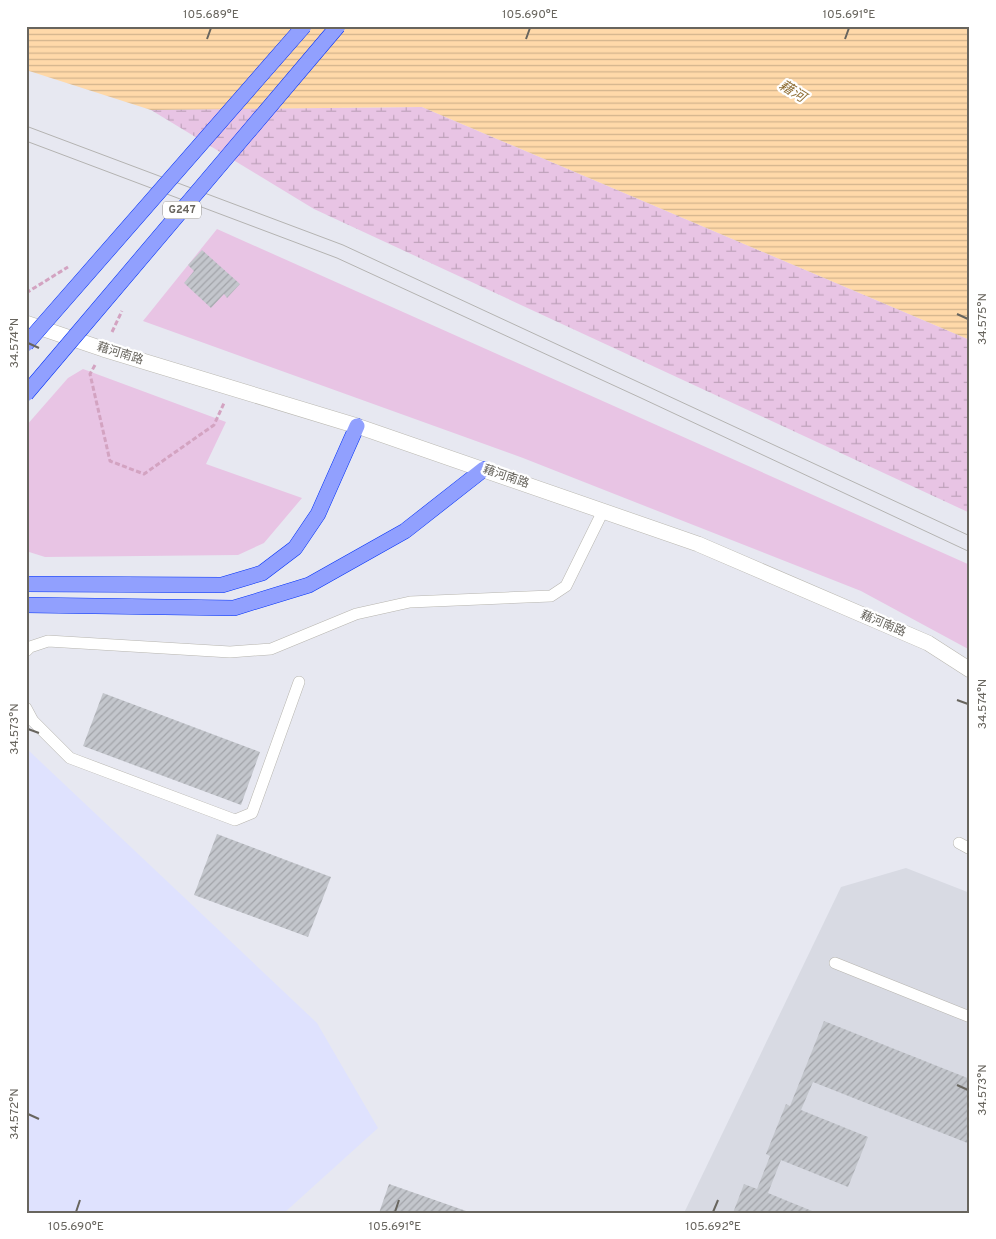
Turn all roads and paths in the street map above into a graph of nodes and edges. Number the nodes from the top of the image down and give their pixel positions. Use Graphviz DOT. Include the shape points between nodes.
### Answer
graph roads {
  1 [pos="304,26"];
  2 [pos="338,26"];
  3 [pos="26,323"];
  4 [pos="26,344"];
  5 [pos="104,349"];
  6 [pos="231,388"];
  7 [pos="26,394"];
  8 [pos="357,426"];
  9 [pos="484,469"];
  10 [pos="603,511"];
  11 [pos="26,584"];
  12 [pos="26,604"];
  13 [pos="26,651"];
  14 [pos="970,670"];
  15 [pos="299,682"];
  16 [pos="26,708"];
  17 [pos="959,844"];
  18 [pos="970,850"];
  19 [pos="835,964"];
  20 [pos="970,1017"];
  1 -- 4 [label="highway, G247, bridge"];
  2 -- 7 [label="highway, G247, bridge"];
  3 -- 5 [label="main road, 藉河南路"];
  5 -- 6 [label="main road, 藉河南路"];
  5 -- 6 [label="path" via="90,374 110,461 144,474 214,425"];
  6 -- 8 [label="main road, 藉河南路"];
  8 -- 9 [label="main road, 藉河南路"];
  8 -- 11 [label="highway" via="318,514 295,548 262,573 222,586"];
  9 -- 10 [label="main road, 藉河南路"];
  9 -- 12 [label="highway" via="405,531 310,585 234,608"];
  10 -- 13 [label="lane" via="566,586 551,596 410,602 356,614 271,649 230,652 48,641"];
  10 -- 14 [label="main road, 藉河南路" via="698,544 919,639"];
  15 -- 16 [label="lane" via="252,812 235,820 70,758 34,721"];
  17 -- 18 [label="lane"];
  19 -- 20 [label="lane"];
}
